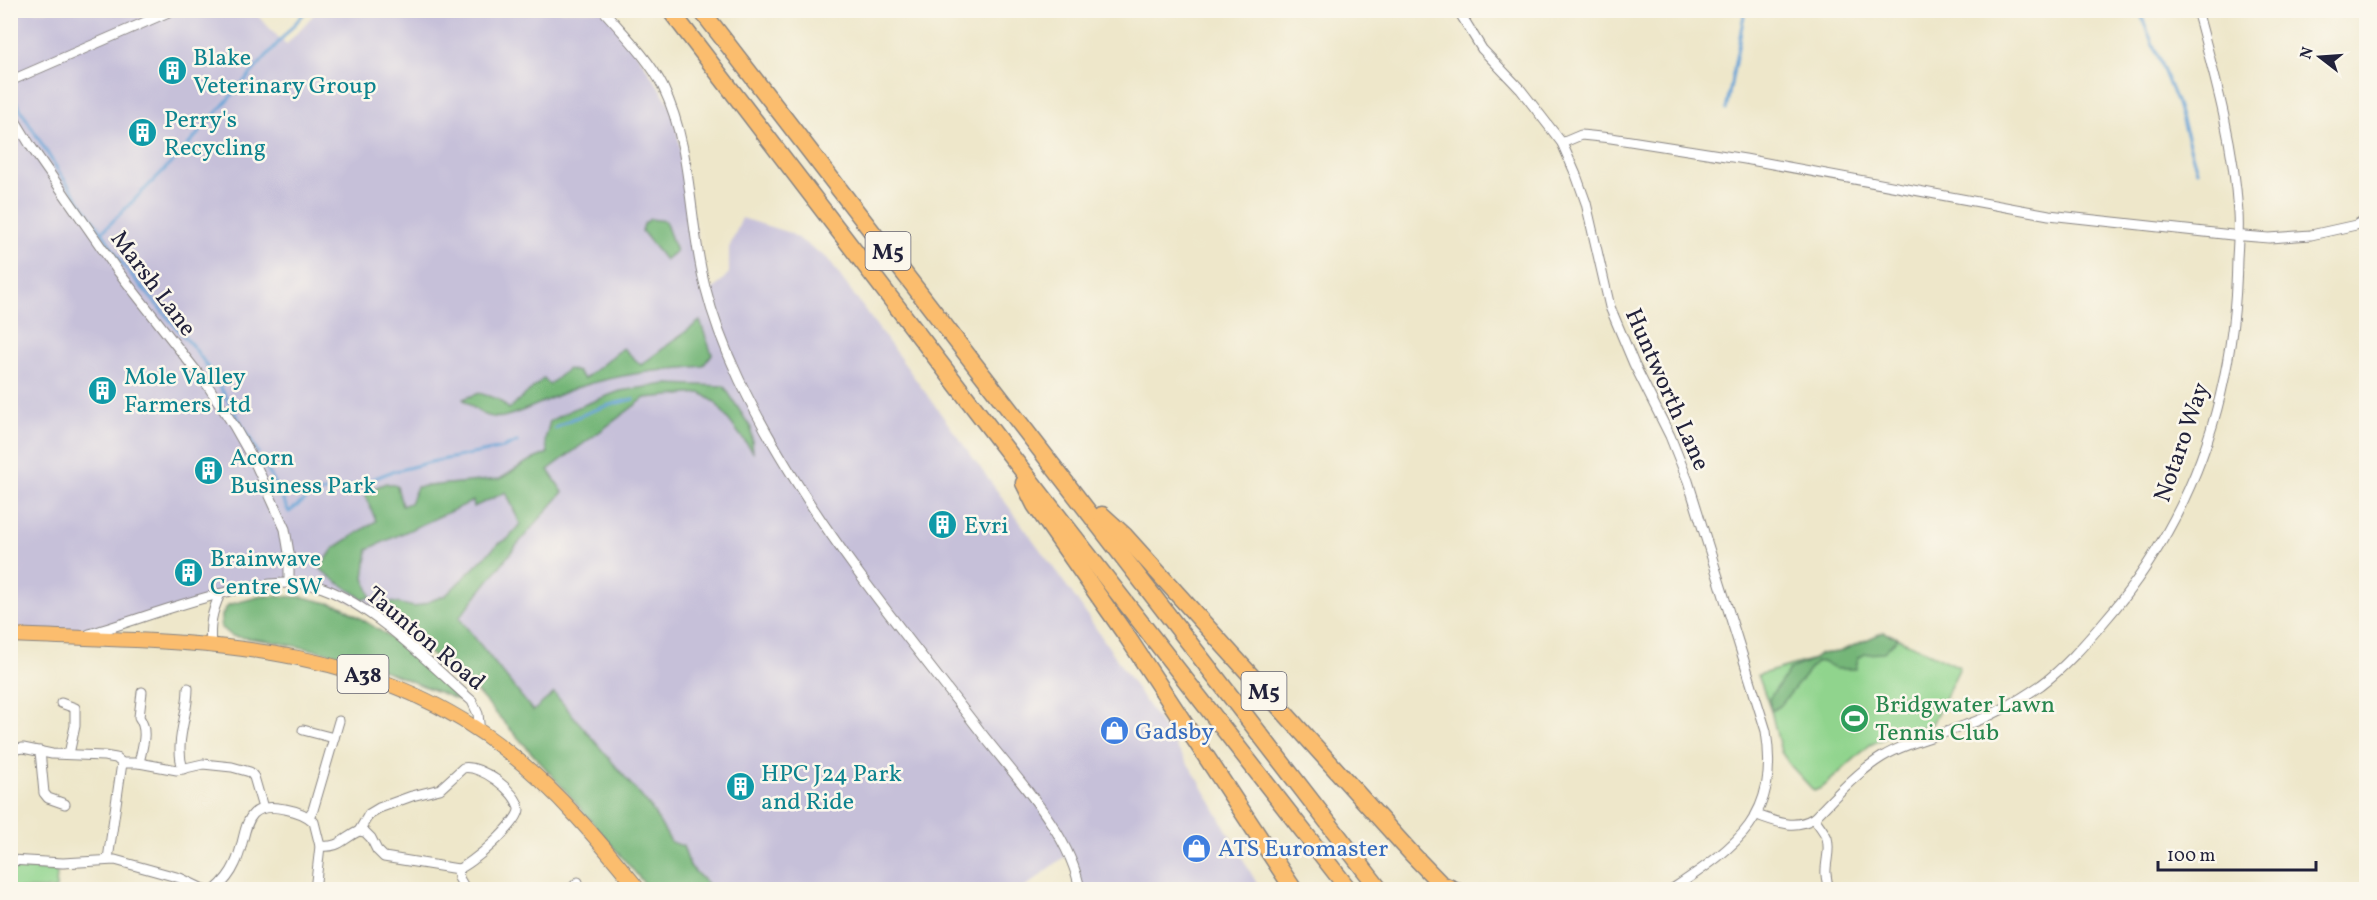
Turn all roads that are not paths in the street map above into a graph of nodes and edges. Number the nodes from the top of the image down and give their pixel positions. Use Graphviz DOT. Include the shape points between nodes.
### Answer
graph roads {
  1 [pos="173,10"];
  2 [pos="603,10"];
  3 [pos="670,10"];
  4 [pos="701,10"];
  5 [pos="1458,10"];
  6 [pos="2198,10"];
  7 [pos="10,81"];
  8 [pos="10,112"];
  9 [pos="1562,143"];
  10 [pos="2367,219"];
  11 [pos="2238,236"];
  12 [pos="1005,448"];
  13 [pos="1074,491"];
  14 [pos="290,583"];
  15 [pos="220,594"];
  16 [pos="10,634"];
  17 [pos="76,638"];
  18 [pos="211,645"];
  19 [pos="188,688"];
  20 [pos="142,692"];
  21 [pos="60,703"];
  22 [pos="339,721"];
  23 [pos="303,730"];
  24 [pos="480,732"];
  25 [pos="334,738"];
  26 [pos="10,750"];
  27 [pos="40,751"];
  28 [pos="69,754"];
  29 [pos="122,763"];
  30 [pos="139,763"];
  31 [pos="183,769"];
  32 [pos="65,804"];
  33 [pos="263,808"];
  34 [pos="1757,815"];
  35 [pos="1814,818"];
  36 [pos="311,819"];
  37 [pos="358,831"];
  38 [pos="320,846"];
  39 [pos="11,858"];
  40 [pos="108,859"];
  41 [pos="459,869"];
  42 [pos="578,882"];
  43 [pos="205,890"];
  44 [pos="215,890"];
  45 [pos="315,890"];
  46 [pos="466,890"];
  47 [pos="570,890"];
  48 [pos="639,890"];
  49 [pos="1080,890"];
  50 [pos="1294,890"];
  51 [pos="1349,890"];
  52 [pos="1380,890"];
  53 [pos="1455,890"];
  54 [pos="1671,890"];
  55 [pos="1830,890"];
  1 -- 7 [label="street"];
  2 -- 49 [label="street" via="662,84 673,109 682,139 694,236 705,286 718,329 756,413 824,524 1049,821 1077,871"];
  3 -- 12 [label="highway, M5"];
  4 -- 13 [label="highway, M5"];
  5 -- 9 [label="street, Huntworth Lane" via="1482,49 1521,90"];
  6 -- 11 [label="street, Notaro Way" via="2228,131"];
  8 -- 14 [label="street, Marsh Lane" via="234,426 285,529"];
  9 -- 11 [label="street" via="1581,135 1611,138 2049,215"];
  9 -- 34 [label="street, Huntworth Lane" via="1586,203 1610,307 1688,481 1766,731 1768,779"];
  10 -- 11 [label="street" via="2311,235"];
  11 -- 35 [label="street, Notaro Way" via="2235,319 2215,416 2183,504 2131,589 2085,644 2045,682 1983,719 1881,758"];
  12 -- 50 [label="highway, M5" via="1035,505"];
  12 -- 51 [label="highway, M5"];
  13 -- 52 [label="highway, M5"];
  13 -- 53 [label="highway, M5" via="1125,536 1441,884"];
  14 -- 15 [label="street, Taunton Road" via="264,584"];
  14 -- 24 [label="street, Taunton Road" via="323,588 363,609 472,701"];
  15 -- 17 [label="street, Taunton Road"];
  15 -- 18 [label="street" via="211,614"];
  16 -- 17 [label="main road, Taunton Road / A38"];
  17 -- 18 [label="main road, Taunton Road / A38"];
  18 -- 24 [label="main road, Taunton Road / A38" via="282,654 350,670 415,695"];
  19 -- 31 [label="street" via="188,709 178,748"];
  20 -- 30 [label="street" via="139,717 145,733"];
  21 -- 28 [label="street" via="75,708"];
  22 -- 25 [label="street"];
  23 -- 25 [label="street"];
  24 -- 48 [label="main road, Taunton Road / A38" via="507,750 559,797"];
  25 -- 36 [label="street"];
  26 -- 27 [label="street"];
  27 -- 28 [label="street"];
  27 -- 32 [label="street" via="45,794"];
  28 -- 29 [label="street" via="116,758"];
  29 -- 30 [label="street"];
  29 -- 40 [label="street"];
  30 -- 31 [label="street"];
  31 -- 33 [label="street" via="211,764 250,772"];
  33 -- 36 [label="street" via="277,807"];
  33 -- 44 [label="street" via="250,818 236,863"];
  34 -- 35 [label="street" via="1789,825"];
  34 -- 54 [label="street, Huntworth Lane" via="1736,842"];
  35 -- 55 [label="street" via="1826,837 1824,872"];
  36 -- 38 [label="street"];
  37 -- 38 [label="street" via="338,845"];
  37 -- 41 [label="street" via="365,832 384,857"];
  37 -- 41 [label="street" via="369,814 379,808 440,789 463,768 477,768 508,791 517,804 518,815 503,834"];
  38 -- 45 [label="street"];
  39 -- 40 [label="street" via="63,863"];
  40 -- 43 [label="street" via="180,878"];
  41 -- 46 [label="street"];
  42 -- 47 [label="street"];
}
